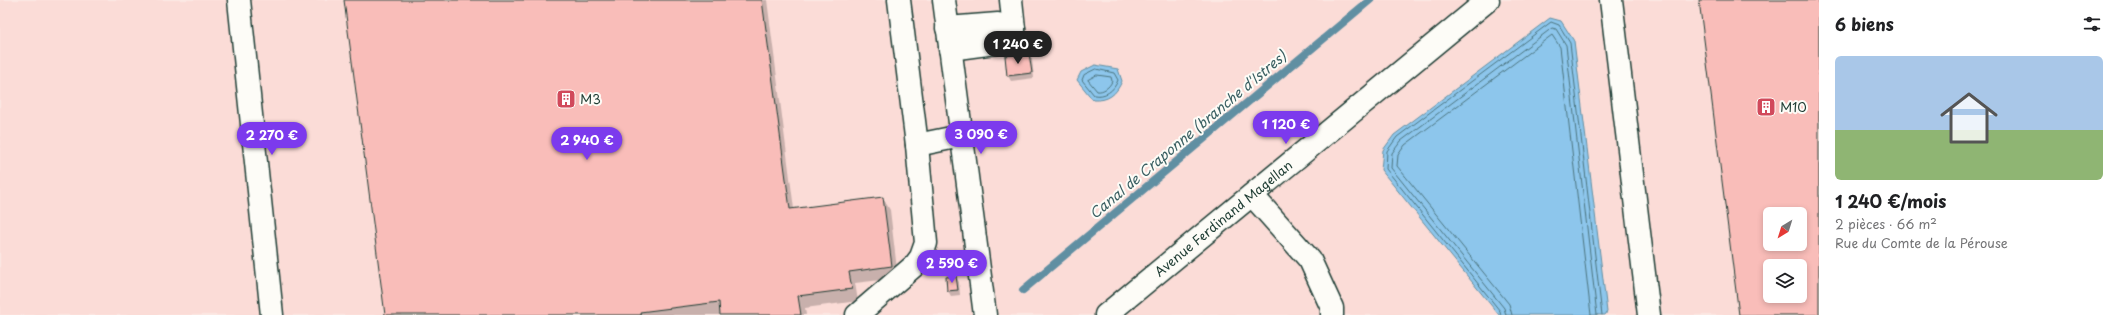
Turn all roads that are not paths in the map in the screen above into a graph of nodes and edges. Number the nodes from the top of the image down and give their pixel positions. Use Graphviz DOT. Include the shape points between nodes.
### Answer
graph roads {
  1 [pos="239,0"];
  2 [pos="899,0"];
  3 [pos="944,0"];
  4 [pos="1011,0"];
  5 [pos="1488,0"];
  6 [pos="1612,0"];
  7 [pos="949,39"];
  8 [pos="961,136"];
  9 [pos="917,145"];
  10 [pos="1252,195"];
  11 [pos="272,315"];
  12 [pos="857,315"];
  13 [pos="984,315"];
  14 [pos="1106,315"];
  15 [pos="1332,315"];
  16 [pos="1649,315"];
  1 -- 11 [label="street"];
  2 -- 9 [label="street"];
  3 -- 7 [label="street"];
  4 -- 7 [label="street" via="1014,29 1002,42"];
  5 -- 10 [label="street, Avenue Ferdinand Magellan"];
  6 -- 16 [label="street"];
  7 -- 8 [label="street"];
  8 -- 9 [label="street"];
  8 -- 13 [label="street"];
  9 -- 12 [label="street" via="926,243 924,250 915,265"];
  10 -- 14 [label="street, Avenue Ferdinand Magellan"];
  10 -- 15 [label="street" via="1310,260 1332,308"];
}
